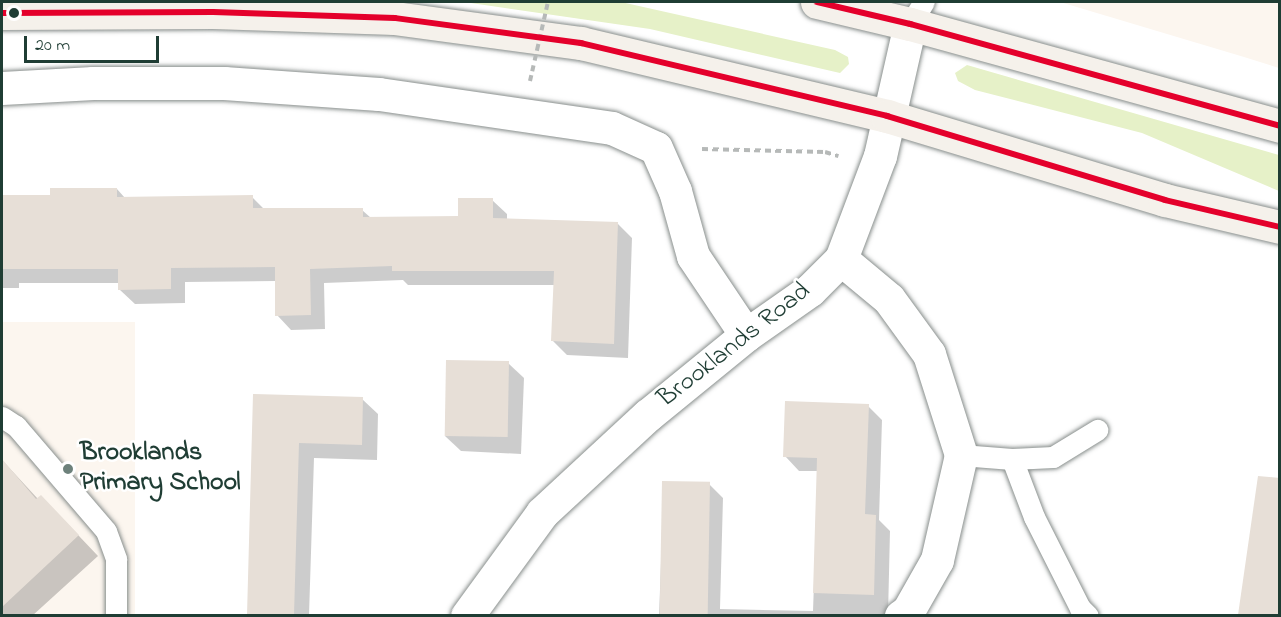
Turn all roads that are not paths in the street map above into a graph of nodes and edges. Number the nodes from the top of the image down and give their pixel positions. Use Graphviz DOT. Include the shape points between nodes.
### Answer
graph roads {
  1 [pos="817,2"];
  2 [pos="2,13"];
  3 [pos="917,13"];
  4 [pos="2,88"];
  5 [pos="887,116"];
  6 [pos="1280,126"];
  7 [pos="1280,227"];
  8 [pos="841,259"];
  9 [pos="746,335"];
  10 [pos="2,417"];
  11 [pos="1097,430"];
  12 [pos="961,454"];
  13 [pos="1012,459"];
  14 [pos="116,615"];
  15 [pos="466,615"];
  16 [pos="901,615"];
  17 [pos="1089,615"];
  1 -- 3 [label="highway"];
  2 -- 5 [label="highway" via="213,12 395,18 581,43"];
  3 -- 5 [label="street, Brooklands Road"];
  3 -- 6 [label="highway"];
  4 -- 9 [label="street" via="224,83 379,94 612,128 656,148 675,191 693,256"];
  5 -- 7 [label="highway" via="1165,200"];
  5 -- 8 [label="street, Brooklands Road" via="880,156"];
  8 -- 9 [label="street, Brooklands Road" via="810,290"];
  8 -- 12 [label="street" via="889,299 929,354"];
  9 -- 15 [label="street, Brooklands Road" via="648,415 542,513"];
  10 -- 14 [label="lane" via="16,426 106,531 116,559"];
  11 -- 13 [label="lane" via="1053,457"];
  12 -- 13 [label="lane"];
  12 -- 16 [label="street" via="937,560 908,611"];
  13 -- 17 [label="lane" via="1034,517 1080,608"];
}
